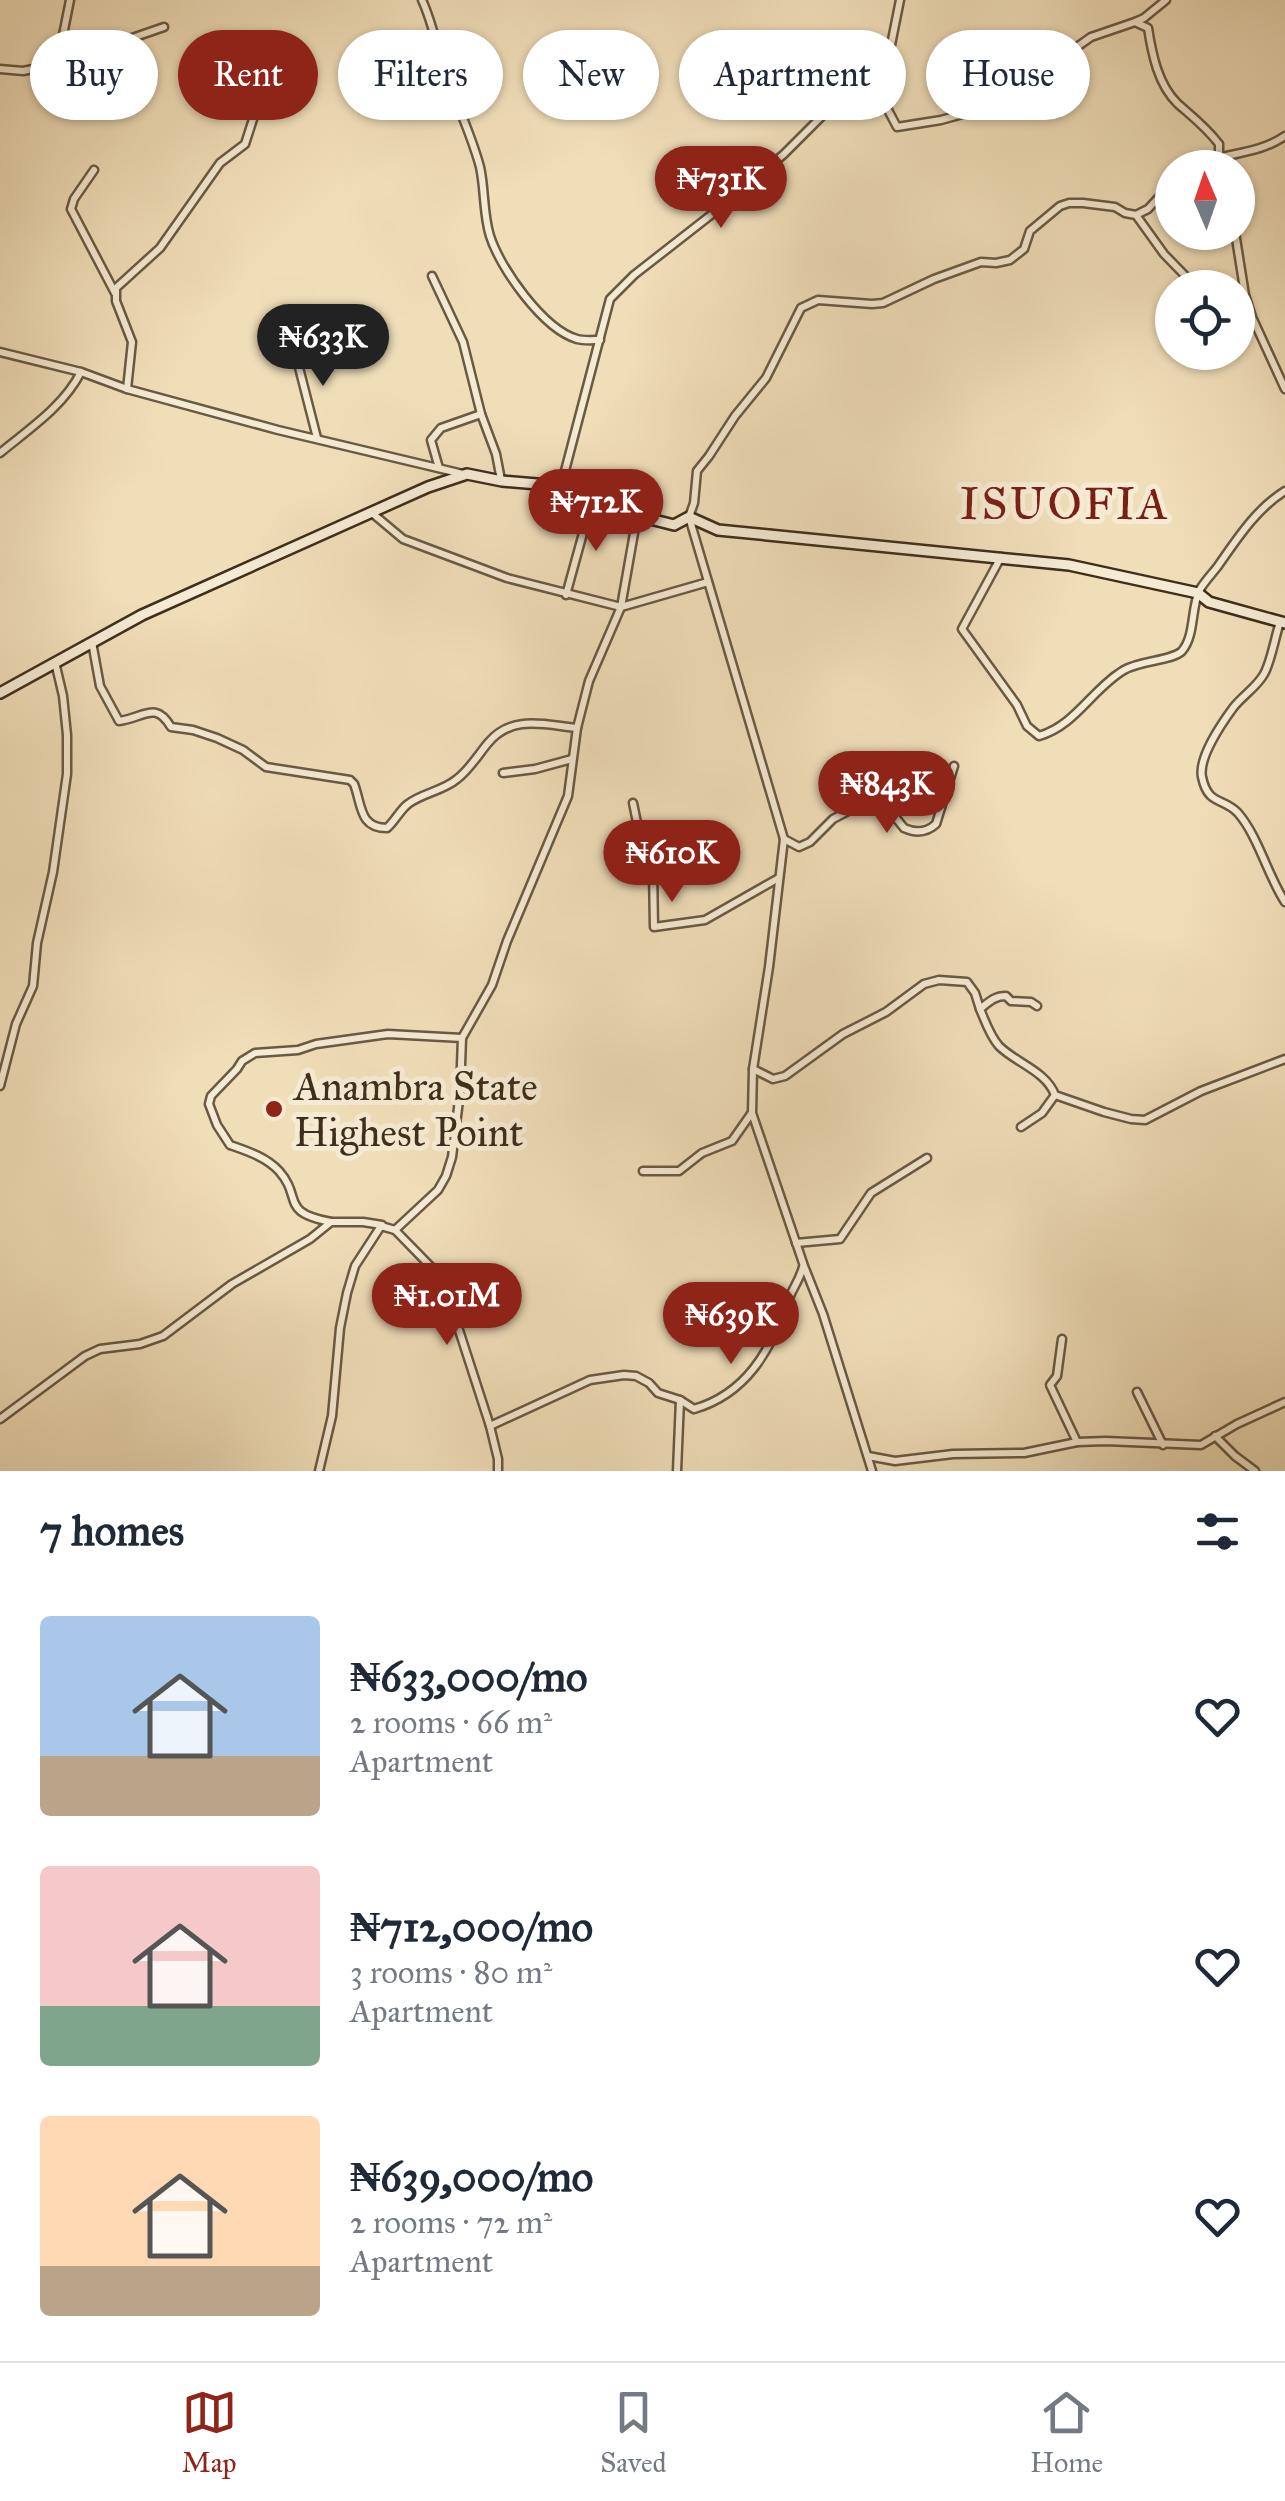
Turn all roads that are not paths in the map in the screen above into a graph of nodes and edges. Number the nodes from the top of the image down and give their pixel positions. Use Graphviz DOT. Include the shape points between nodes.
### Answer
graph roads {
  1 [pos="70,0"];
  2 [pos="422,0"];
  3 [pos="900,0"];
  4 [pos="1166,0"];
  5 [pos="1135,22"];
  6 [pos="164,27"];
  7 [pos="64,30"];
  8 [pos="156,30"];
  9 [pos="894,30"];
  10 [pos="0,69"];
  11 [pos="30,69"];
  12 [pos="253,120"];
  13 [pos="818,120"];
  14 [pos="893,120"];
  15 [pos="1285,136"];
  16 [pos="1218,150"];
  17 [pos="1254,150"];
  18 [pos="94,170"];
  19 [pos="1155,201"];
  20 [pos="1136,214"];
  21 [pos="1239,250"];
  22 [pos="1180,270"];
  23 [pos="432,276"];
  24 [pos="115,294"];
  25 [pos="600,340"];
  26 [pos="294,348"];
  27 [pos="0,352"];
  28 [pos="81,372"];
  29 [pos="128,389"];
  30 [pos="1285,389"];
  31 [pos="481,414"];
  32 [pos="317,438"];
  33 [pos="0,453"];
  34 [pos="439,469"];
  35 [pos="467,474"];
  36 [pos="502,481"];
  37 [pos="561,486"];
  38 [pos="1285,491"];
  39 [pos="590,504"];
  40 [pos="370,512"];
  41 [pos="637,516"];
  42 [pos="689,518"];
  43 [pos="1001,557"];
  44 [pos="708,582"];
  45 [pos="1198,592"];
  46 [pos="566,594"];
  47 [pos="621,607"];
  48 [pos="1283,623"];
  49 [pos="92,641"];
  50 [pos="55,662"];
  51 [pos="0,693"];
  52 [pos="577,728"];
  53 [pos="572,759"];
  54 [pos="954,766"];
  55 [pos="502,773"];
  56 [pos="632,803"];
  57 [pos="784,839"];
  58 [pos="778,879"];
  59 [pos="1285,902"];
  60 [pos="1037,1006"];
  61 [pos="980,1008"];
  62 [pos="462,1038"];
  63 [pos="1285,1059"];
  64 [pos="753,1069"];
  65 [pos="0,1086"];
  66 [pos="1055,1095"];
  67 [pos="752,1113"];
  68 [pos="1021,1127"];
  69 [pos="927,1158"];
  70 [pos="643,1171"];
  71 [pos="330,1222"];
  72 [pos="381,1226"];
  73 [pos="395,1230"];
  74 [pos="796,1242"];
  75 [pos="804,1266"];
  76 [pos="1062,1339"];
  77 [pos="1137,1392"];
  78 [pos="680,1400"];
  79 [pos="1285,1402"];
  80 [pos="0,1419"];
  81 [pos="490,1426"];
  82 [pos="1216,1436"];
  83 [pos="1078,1442"];
  84 [pos="1163,1444"];
  85 [pos="868,1456"];
  86 [pos="320,1471"];
  87 [pos="498,1471"];
  88 [pos="677,1471"];
  89 [pos="872,1471"];
  90 [pos="1255,1471"];
  1 -- 7 [label="street"];
  2 -- 25 [label="street" via="480,168 493,244 542,316 578,340"];
  3 -- 9 [label="street"];
  4 -- 5 [label="street"];
  5 -- 14 [label="street" via="1091,37 995,104 897,127"];
  5 -- 16 [label="street" via="1148,28 1152,54 1176,102 1211,133"];
  6 -- 8 [label="street"];
  10 -- 11 [label="street"];
  12 -- 24 [label="street" via="245,144 220,163 160,248"];
  13 -- 25 [label="street" via="610,299"];
  15 -- 17 [label="street"];
  18 -- 24 [label="street" via="72,209"];
  19 -- 20 [label="street"];
  20 -- 22 [label="street"];
  20 -- 42 [label="street" via="1069,203 1030,231 1024,249 1010,260 981,262 884,302 818,300 801,308 766,378 697,471"];
  21 -- 30 [label="street" via="1252,317"];
  23 -- 31 [label="street" via="463,342"];
  24 -- 29 [label="street" via="132,342"];
  25 -- 37 [label="street"];
  26 -- 32 [label="street"];
  27 -- 28 [label="street"];
  28 -- 29 [label="street"];
  28 -- 33 [label="street" via="56,405"];
  29 -- 32 [label="street"];
  31 -- 34 [label="street" via="442,428 431,440"];
  31 -- 36 [label="street"];
  32 -- 34 [label="street"];
  34 -- 35 [label="street"];
  35 -- 36 [label="main road"];
  35 -- 40 [label="main road"];
  36 -- 37 [label="main road"];
  37 -- 39 [label="main road"];
  38 -- 45 [label="street" via="1238,537"];
  39 -- 41 [label="main road"];
  39 -- 46 [label="street"];
  40 -- 46 [label="street" via="403,538"];
  40 -- 49 [label="main road"];
  41 -- 42 [label="main road" via="674,525"];
  41 -- 47 [label="street"];
  42 -- 43 [label="main road" via="718,530"];
  42 -- 44 [label="street"];
  43 -- 45 [label="main road"];
  43 -- 45 [label="street" via="962,629 1039,736 1071,720 1123,670 1181,652"];
  44 -- 47 [label="street"];
  44 -- 57 [label="street"];
  45 -- 48 [label="main road" via="1208,602"];
  46 -- 47 [label="street"];
  47 -- 52 [label="street"];
  48 -- 59 [label="street" via="1262,678 1232,710 1201,769 1214,802 1244,822"];
  49 -- 50 [label="main road"];
  49 -- 52 [label="street" via="100,686 119,721 156,712 171,727 218,738 266,767 350,780 365,819 377,828 387,828 410,802 458,778 501,730 528,722"];
  50 -- 51 [label="main road"];
  50 -- 65 [label="street" via="67,774 33,986"];
  52 -- 53 [label="street"];
  53 -- 55 [label="street"];
  53 -- 62 [label="street" via="568,796 492,985"];
  54 -- 57 [label="street" via="930,829 904,828 883,802 869,798 799,848"];
  56 -- 58 [label="street" via="653,870 654,927 705,920"];
  57 -- 58 [label="street"];
  58 -- 64 [label="street"];
  60 -- 61 [label="street" via="999,996"];
  61 -- 64 [label="street" via="966,982 924,984 785,1076 773,1079"];
  61 -- 66 [label="street" via="1001,1048 1051,1084"];
  62 -- 71 [label="street" via="388,1034 254,1054 211,1096 210,1110 230,1145 282,1174 294,1205 308,1218"];
  62 -- 73 [label="street" via="446,1176"];
  63 -- 66 [label="street" via="1201,1090 1145,1120"];
  64 -- 67 [label="street"];
  66 -- 68 [label="street"];
  67 -- 70 [label="street" via="732,1141 679,1171"];
  67 -- 74 [label="street"];
  69 -- 74 [label="street" via="872,1194 840,1239"];
  71 -- 72 [label="street"];
  71 -- 80 [label="street" via="163,1336 86,1356"];
  72 -- 73 [label="street"];
  72 -- 86 [label="street" via="355,1266 347,1293"];
  73 -- 81 [label="street" via="446,1290"];
  74 -- 75 [label="street"];
  75 -- 78 [label="street" via="750,1374 699,1408"];
  75 -- 85 [label="street"];
  76 -- 83 [label="street" via="1050,1386"];
  77 -- 84 [label="street"];
  78 -- 81 [label="street" via="624,1375 590,1380"];
  78 -- 88 [label="street"];
  79 -- 82 [label="street"];
  81 -- 87 [label="street"];
  82 -- 84 [label="street" via="1200,1445"];
  82 -- 90 [label="street"];
  83 -- 84 [label="street"];
  83 -- 85 [label="street" via="1024,1453 895,1462"];
  85 -- 89 [label="street"];
}
